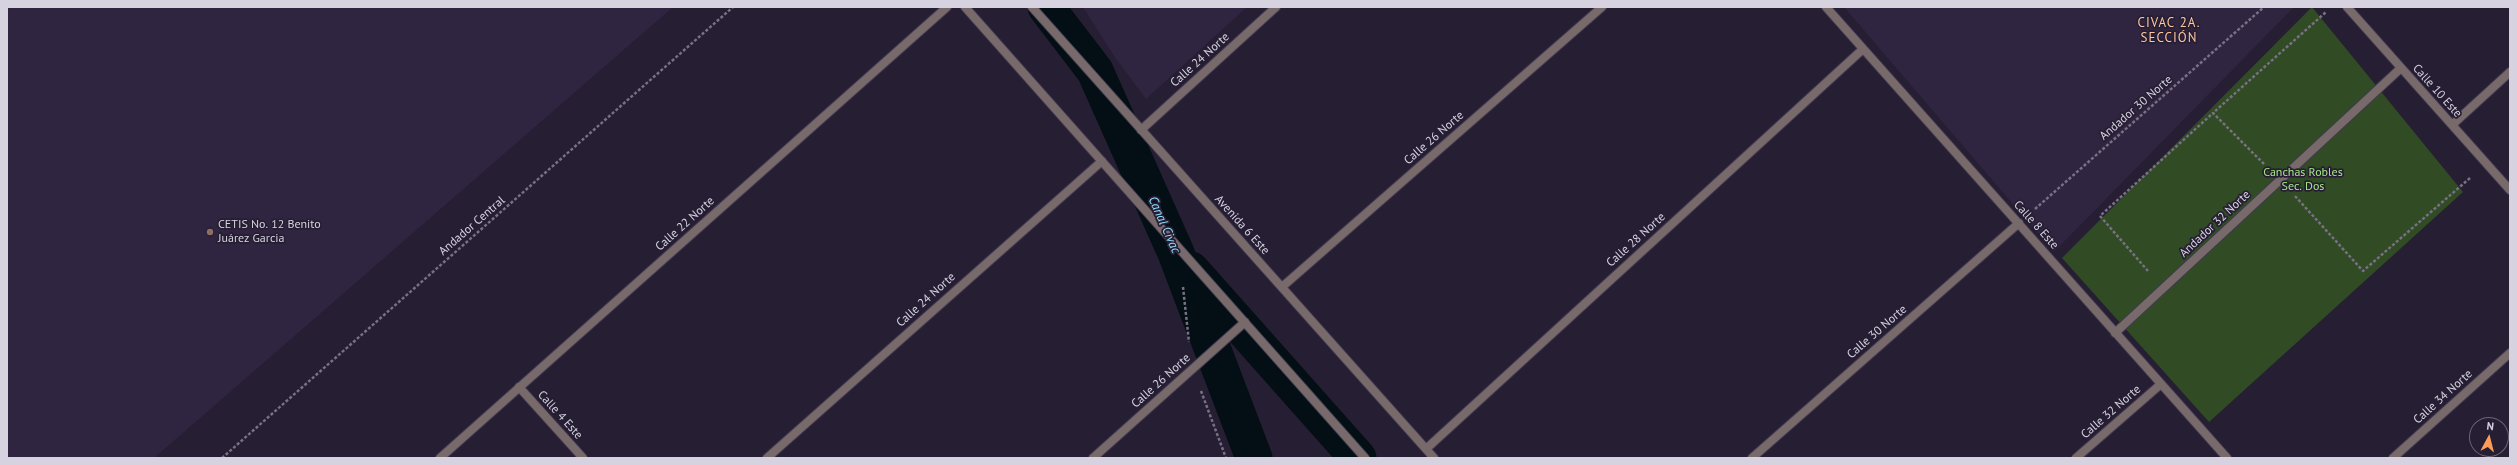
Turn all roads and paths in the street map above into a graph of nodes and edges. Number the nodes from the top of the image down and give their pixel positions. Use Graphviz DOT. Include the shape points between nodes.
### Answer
graph roads {
  1 [pos="733,7"];
  2 [pos="947,7"];
  3 [pos="965,7"];
  4 [pos="1032,7"];
  5 [pos="1276,7"];
  6 [pos="1602,7"];
  7 [pos="1826,7"];
  8 [pos="2264,7"];
  9 [pos="2347,7"];
  10 [pos="2326,12"];
  11 [pos="1863,49"];
  12 [pos="2401,68"];
  13 [pos="2510,72"];
  14 [pos="2213,113"];
  15 [pos="2452,125"];
  16 [pos="1141,130"];
  17 [pos="1102,161"];
  18 [pos="2476,173"];
  19 [pos="2280,180"];
  20 [pos="2510,190"];
  21 [pos="2019,223"];
  22 [pos="2151,275"];
  23 [pos="1282,287"];
  24 [pos="1245,322"];
  25 [pos="2116,333"];
  26 [pos="2510,353"];
  27 [pos="2161,384"];
  28 [pos="519,387"];
  29 [pos="1426,449"];
  30 [pos="222,458"];
  31 [pos="440,458"];
  32 [pos="583,458"];
  33 [pos="767,458"];
  34 [pos="1093,458"];
  35 [pos="1365,458"];
  36 [pos="1434,458"];
  37 [pos="1752,458"];
  38 [pos="2076,458"];
  39 [pos="2227,458"];
  40 [pos="2393,458"];
  1 -- 30 [label="path, Andador Central"];
  2 -- 28 [label="street, Calle 22 Norte"];
  3 -- 17 [label="street"];
  4 -- 16 [label="street, Avenida 6 Este"];
  5 -- 16 [label="street, Calle 24 Norte"];
  6 -- 23 [label="street, Calle 26 Norte"];
  7 -- 11 [label="street, Calle 8 Este"];
  8 -- 21 [label="path, Andador 30 Norte"];
  9 -- 12 [label="street, Calle 10 Este"];
  10 -- 14 [label="path"];
  11 -- 21 [label="street, Calle 8 Este"];
  11 -- 29 [label="street, Calle 28 Norte"];
  12 -- 15 [label="street, Calle 10 Este"];
  12 -- 19 [label="street, Andador 32 Norte"];
  13 -- 15 [label="street"];
  14 -- 19 [label="path"];
  14 -- 22 [label="path" via="2100,216"];
  15 -- 20 [label="street, Calle 10 Este"];
  16 -- 23 [label="street, Avenida 6 Este"];
  17 -- 24 [label="street"];
  17 -- 33 [label="street, Calle 24 Norte"];
  18 -- 19 [label="path" via="2363,271"];
  19 -- 25 [label="street, Andador 32 Norte"];
  21 -- 25 [label="street, Calle 8 Este"];
  21 -- 37 [label="street, Calle 30 Norte"];
  23 -- 29 [label="street, Avenida 6 Este"];
  24 -- 34 [label="street, Calle 26 Norte"];
  24 -- 35 [label="street"];
  25 -- 27 [label="street, Calle 8 Este"];
  26 -- 40 [label="street, Calle 34 Norte"];
  27 -- 38 [label="street, Calle 32 Norte"];
  27 -- 39 [label="street, Calle 8 Este"];
  28 -- 31 [label="street, Calle 22 Norte"];
  28 -- 32 [label="street, Calle 4 Este"];
  29 -- 36 [label="street, Avenida 6 Este"];
}
